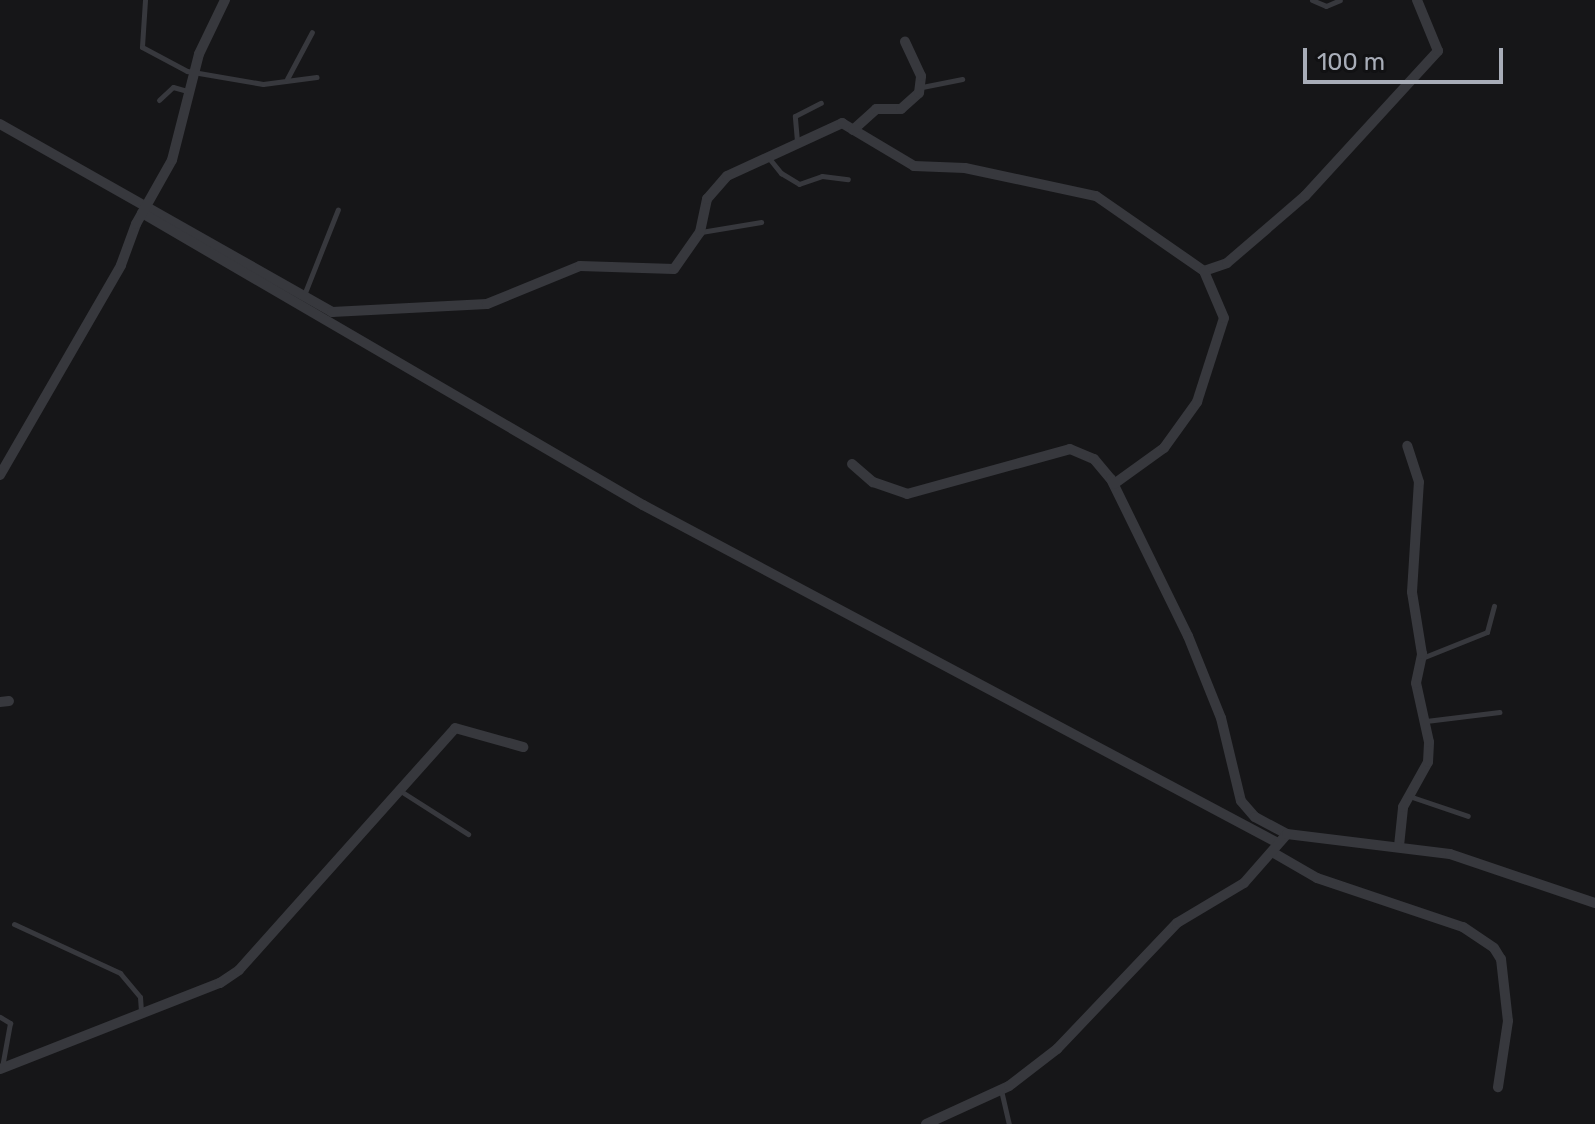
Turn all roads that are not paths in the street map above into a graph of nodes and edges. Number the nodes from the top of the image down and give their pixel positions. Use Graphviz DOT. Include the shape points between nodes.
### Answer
graph roads {
  1 [pos="145,0"];
  2 [pos="225,0"];
  3 [pos="1312,0"];
  4 [pos="1340,0"];
  5 [pos="1417,0"];
  6 [pos="312,32"];
  7 [pos="905,42"];
  8 [pos="195,74"];
  9 [pos="317,77"];
  10 [pos="962,79"];
  11 [pos="287,80"];
  12 [pos="922,87"];
  13 [pos="191,92"];
  14 [pos="159,100"];
  15 [pos="821,103"];
  16 [pos="0,124"];
  17 [pos="853,130"];
  18 [pos="797,141"];
  19 [pos="767,156"];
  20 [pos="848,179"];
  21 [pos="338,209"];
  22 [pos="144,210"];
  23 [pos="761,222"];
  24 [pos="700,232"];
  25 [pos="1204,271"];
  26 [pos="303,300"];
  27 [pos="1407,446"];
  28 [pos="852,464"];
  29 [pos="0,475"];
  30 [pos="1114,484"];
  31 [pos="1494,606"];
  32 [pos="1421,658"];
  33 [pos="1499,712"];
  34 [pos="1426,721"];
  35 [pos="523,747"];
  36 [pos="398,790"];
  37 [pos="1408,795"];
  38 [pos="1468,816"];
  39 [pos="468,834"];
  40 [pos="1287,834"];
  41 [pos="1399,846"];
  42 [pos="1275,847"];
  43 [pos="1595,903"];
  44 [pos="14,924"];
  45 [pos="141,1012"];
  46 [pos="0,1017"];
  47 [pos="1,1068"];
  48 [pos="1498,1087"];
  49 [pos="1001,1090"];
  50 [pos="926,1124"];
  51 [pos="1009,1124"];
  1 -- 8 [label="lane" via="142,47"];
  2 -- 8 [label="street"];
  3 -- 4 [label="lane" via="1326,6"];
  5 -- 25 [label="street" via="1438,51 1305,196 1227,263"];
  6 -- 11 [label="lane"];
  7 -- 12 [label="street"];
  8 -- 11 [label="lane" via="263,84"];
  8 -- 13 [label="street"];
  9 -- 11 [label="lane"];
  10 -- 12 [label="lane"];
  12 -- 17 [label="street" via="901,109 881,107"];
  13 -- 14 [label="lane" via="173,87"];
  13 -- 22 [label="street" via="172,160"];
  15 -- 18 [label="lane" via="795,116"];
  16 -- 22 [label="street"];
  17 -- 18 [label="street" via="836,124"];
  17 -- 25 [label="street" via="914,166 965,168 1096,196"];
  18 -- 19 [label="street"];
  19 -- 20 [label="lane" via="799,184 822,176"];
  19 -- 24 [label="street" via="746,164 712,190"];
  21 -- 26 [label="lane"];
  22 -- 26 [label="street"];
  22 -- 29 [label="street" via="121,265"];
  22 -- 42 [label="street" via="643,505"];
  23 -- 24 [label="lane"];
  24 -- 26 [label="street" via="674,269 645,273 580,266 487,304 332,312"];
  25 -- 30 [label="street" via="1224,318 1197,402 1164,448"];
  27 -- 32 [label="street" via="1419,482 1412,592"];
  28 -- 30 [label="street" via="893,492 917,493 1070,449 1094,459"];
  30 -- 40 [label="street" via="1188,636 1221,718 1241,801 1255,817"];
  31 -- 32 [label="lane" via="1487,632"];
  32 -- 34 [label="street" via="1416,683"];
  33 -- 34 [label="lane"];
  34 -- 37 [label="street" via="1428,762"];
  35 -- 36 [label="street" via="455,728"];
  36 -- 39 [label="lane"];
  36 -- 45 [label="street" via="239,970 220,983"];
  37 -- 38 [label="lane"];
  37 -- 41 [label="street"];
  40 -- 41 [label="street"];
  40 -- 42 [label="street"];
  41 -- 43 [label="street" via="1450,854"];
  42 -- 48 [label="street" via="1317,878 1485,938 1501,959 1508,1021"];
  42 -- 49 [label="street" via="1244,883 1177,923 1095,1014"];
  44 -- 45 [label="lane" via="120,973 140,997"];
  45 -- 47 [label="street"];
  46 -- 47 [label="lane" via="10,1023"];
  49 -- 50 [label="street"];
  49 -- 51 [label="lane"];
}
